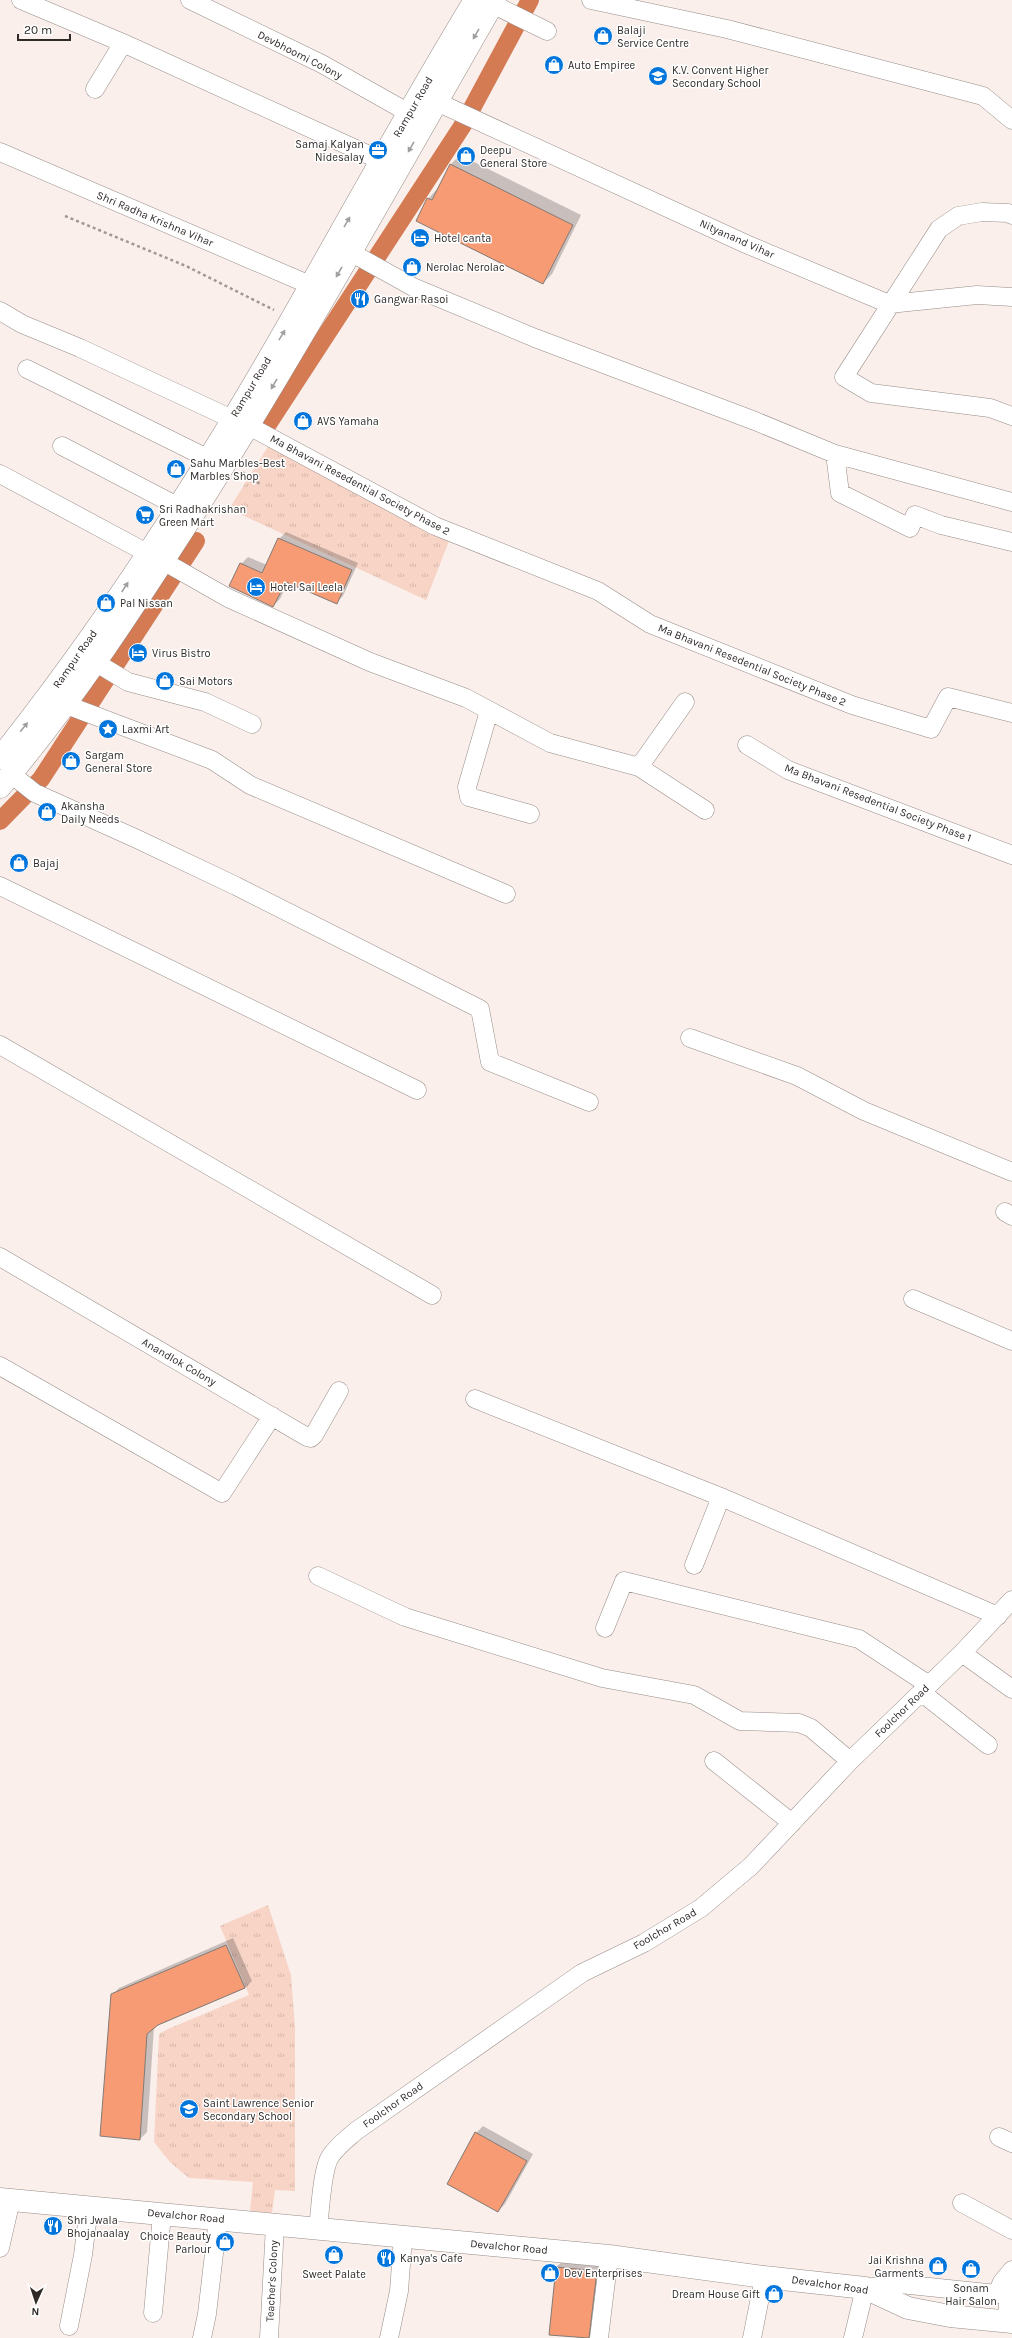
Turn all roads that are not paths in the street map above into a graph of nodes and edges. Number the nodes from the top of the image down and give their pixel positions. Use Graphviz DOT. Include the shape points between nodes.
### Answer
graph roads {
  1 [pos="21,0"];
  2 [pos="190,0"];
  3 [pos="591,0"];
  4 [pos="487,1"];
  5 [pos="547,31"];
  6 [pos="124,42"];
  7 [pos="96,89"];
  8 [pos="437,102"];
  9 [pos="409,113"];
  10 [pos="1012,120"];
  11 [pos="0,152"];
  12 [pos="382,160"];
  13 [pos="1012,215"];
  14 [pos="365,261"];
  15 [pos="310,285"];
  16 [pos="1012,297"];
  17 [pos="889,304"];
  18 [pos="0,311"];
  19 [pos="27,369"];
  20 [pos="1012,416"];
  21 [pos="240,423"];
  22 [pos="62,446"];
  23 [pos="835,454"];
  24 [pos="207,458"];
  25 [pos="0,474"];
  26 [pos="1012,502"];
  27 [pos="177,506"];
  28 [pos="1012,542"];
  29 [pos="167,563"];
  30 [pos="106,669"];
  31 [pos="685,702"];
  32 [pos="77,709"];
  33 [pos="489,711"];
  34 [pos="1012,713"];
  35 [pos="252,724"];
  36 [pos="747,745"];
  37 [pos="639,767"];
  38 [pos="14,780"];
  39 [pos="705,810"];
  40 [pos="530,814"];
  41 [pos="1012,855"];
  42 [pos="0,886"];
  43 [pos="506,894"];
  44 [pos="690,1038"];
  45 [pos="0,1045"];
  46 [pos="417,1090"];
  47 [pos="589,1102"];
  48 [pos="1012,1172"];
  49 [pos="0,1257"];
  50 [pos="432,1295"];
  51 [pos="913,1299"];
  52 [pos="1012,1341"];
  53 [pos="0,1366"];
  54 [pos="339,1392"];
  55 [pos="475,1400"];
  56 [pos="272,1416"];
  57 [pos="721,1497"];
  58 [pos="694,1565"];
  59 [pos="318,1576"];
  60 [pos="1007,1607"];
  61 [pos="605,1628"];
  62 [pos="962,1653"];
  63 [pos="925,1688"];
  64 [pos="1012,1689"];
  65 [pos="988,1745"];
  66 [pos="714,1761"];
  67 [pos="850,1761"];
  68 [pos="792,1823"];
  69 [pos="5,2200"];
  70 [pos="962,2203"];
  71 [pos="89,2207"];
  72 [pos="162,2214"];
  73 [pos="218,2219"];
  74 [pos="275,2225"];
  75 [pos="318,2229"];
  76 [pos="1012,2230"];
  77 [pos="403,2237"];
  78 [pos="0,2248"];
  79 [pos="609,2256"];
  80 [pos="1012,2270"];
  81 [pos="764,2277"];
  82 [pos="865,2288"];
  83 [pos="1006,2292"];
  84 [pos="153,2313"];
  85 [pos="1008,2321"];
  86 [pos="69,2326"];
  87 [pos="202,2338"];
  88 [pos="269,2338"];
  89 [pos="389,2338"];
  90 [pos="599,2338"];
  91 [pos="752,2338"];
  92 [pos="853,2338"];
  1 -- 6 [label="street"];
  2 -- 9 [label="street, Devbhoomi Colony" via="322,64"];
  3 -- 10 [label="street" via="727,29 983,96"];
  4 -- 5 [label="street"];
  4 -- 8 [label="main road, one-way"];
  4 -- 9 [label="main road, Rampur Road"];
  6 -- 7 [label="street"];
  6 -- 12 [label="street"];
  8 -- 14 [label="main road, one-way"];
  8 -- 17 [label="street, Nityanand Vihar" via="746,244"];
  9 -- 12 [label="main road, Rampur Road"];
  11 -- 15 [label="street, Shri Radha Krishna Vihar"];
  15 -- 12 [label="main road, Rampur Road, one-way"];
  13 -- 17 [label="street" via="982,212 958,216 939,229"];
  14 -- 21 [label="main road, one-way"];
  14 -- 23 [label="street" via="413,286 535,338 748,418"];
  21 -- 15 [label="main road, Rampur Road, one-way"];
  16 -- 17 [label="street, Nityanand Vihar" via="977,295"];
  17 -- 20 [label="street" via="844,378 871,393 990,408"];
  18 -- 21 [label="street" via="22,324 80,348"];
  19 -- 24 [label="street"];
  21 -- 24 [label="main road, Rampur Road"];
  21 -- 29 [label="main road"];
  21 -- 34 [label="street, Ma Bhavani Resedential Society Phase 2" via="435,526 598,591 650,624 852,705 928,729 932,728 948,697"];
  22 -- 27 [label="street"];
  23 -- 26 [label="street"];
  23 -- 28 [label="street" via="840,493 910,528 916,515"];
  24 -- 27 [label="main road, Rampur Road"];
  25 -- 29 [label="street"];
  27 -- 29 [label="main road, Rampur Road"];
  29 -- 30 [label="main road" via="127,617"];
  29 -- 33 [label="street" via="228,598 370,662 466,698"];
  38 -- 29 [label="main road, Rampur Road, one-way" via="51,693"];
  30 -- 32 [label="main road"];
  30 -- 35 [label="street" via="128,682 205,702"];
  31 -- 37 [label="street"];
  32 -- 38 [label="main road"];
  32 -- 43 [label="street" via="212,760 250,785"];
  33 -- 37 [label="street" via="550,743"];
  33 -- 40 [label="street" via="467,787 469,797"];
  36 -- 41 [label="street, Ma Bhavani Resedential Society Phase 1" via="788,770"];
  37 -- 39 [label="street"];
  38 -- 47 [label="street" via="236,886 480,1009 490,1062"];
  42 -- 46 [label="street"];
  44 -- 48 [label="street" via="797,1076 864,1111"];
  45 -- 50 [label="street"];
  49 -- 56 [label="street, Anandlok Colony"];
  51 -- 52 [label="street"];
  53 -- 56 [label="street" via="222,1493"];
  54 -- 56 [label="street, Anandlok Colony" via="311,1438"];
  55 -- 57 [label="street"];
  57 -- 58 [label="street"];
  57 -- 60 [label="street"];
  59 -- 67 [label="street" via="405,1617 602,1678 694,1695 740,1721 799,1723 811,1728"];
  60 -- 62 [label="street, Foolchor Road"];
  61 -- 63 [label="street" via="624,1581 859,1640"];
  62 -- 63 [label="street, Foolchor Road"];
  62 -- 64 [label="street"];
  63 -- 65 [label="street"];
  63 -- 67 [label="street, Foolchor Road"];
  66 -- 68 [label="street"];
  67 -- 68 [label="street, Foolchor Road"];
  68 -- 75 [label="street, Foolchor Road" via="751,1866 701,1908 644,1943 582,1973 338,2146 329,2158 326,2168"];
  69 -- 71 [label="main road, Devalchor Road"];
  69 -- 78 [label="street"];
  70 -- 76 [label="street"];
  71 -- 72 [label="main road, Devalchor Road"];
  71 -- 86 [label="street" via="82,2262"];
  72 -- 73 [label="main road, Devalchor Road"];
  72 -- 84 [label="street"];
  73 -- 74 [label="main road, Devalchor Road"];
  73 -- 87 [label="street"];
  74 -- 75 [label="main road, Devalchor Road"];
  74 -- 88 [label="street, Teacher's Colony"];
  75 -- 77 [label="main road, Devalchor Road"];
  77 -- 79 [label="main road, Devalchor Road"];
  77 -- 89 [label="street" via="399,2291"];
  79 -- 81 [label="main road, Devalchor Road"];
  79 -- 90 [label="street"];
  80 -- 83 [label="street" via="1002,2282"];
  81 -- 82 [label="main road, Devalchor Road"];
  81 -- 91 [label="street"];
  82 -- 83 [label="street" via="900,2284"];
  82 -- 85 [label="main road, Devalchor Road" via="904,2307 950,2316"];
  82 -- 92 [label="street"];
  83 -- 85 [label="street"];
}
